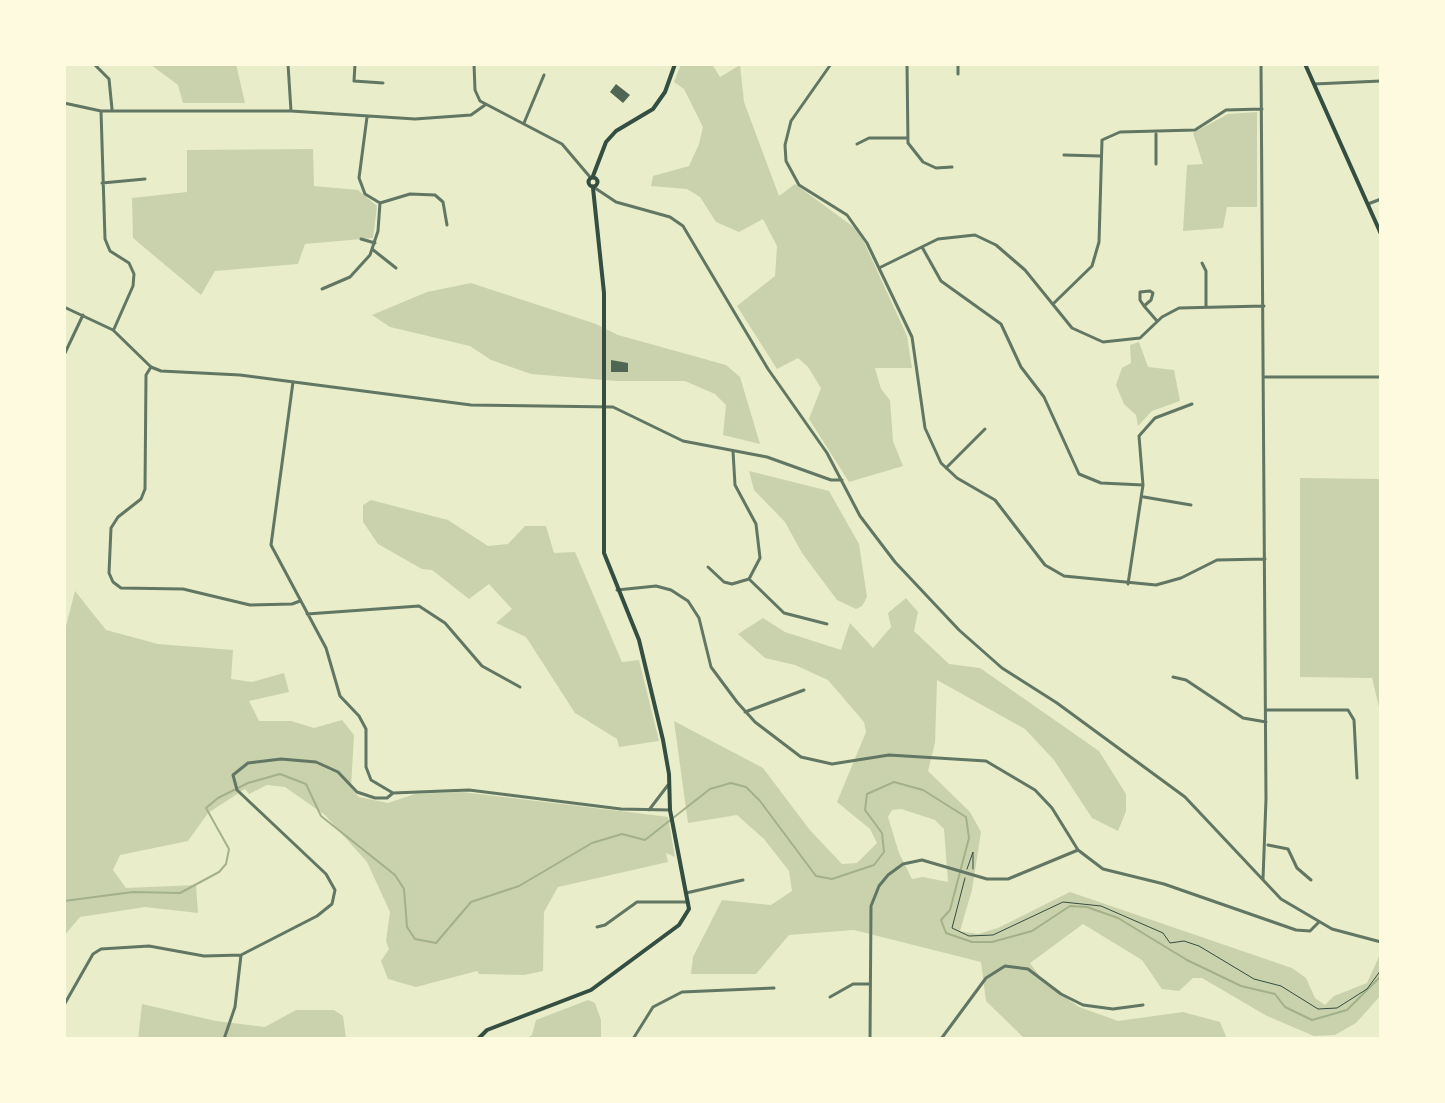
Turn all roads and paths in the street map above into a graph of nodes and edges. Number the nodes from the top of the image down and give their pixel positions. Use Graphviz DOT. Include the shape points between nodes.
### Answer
graph roads {
  1 [pos="94,64"];
  2 [pos="288,64"];
  3 [pos="355,64"];
  4 [pos="474,64"];
  5 [pos="675,64"];
  6 [pos="831,64"];
  7 [pos="907,64"];
  8 [pos="958,64"];
  9 [pos="1261,64"];
  10 [pos="1305,64"];
  11 [pos="958,74"];
  12 [pos="544,75"];
  13 [pos="1381,81"];
  14 [pos="383,83"];
  15 [pos="1314,84"];
  16 [pos="64,103"];
  17 [pos="485,105"];
  18 [pos="1262,109"];
  19 [pos="101,111"];
  20 [pos="112,111"];
  21 [pos="291,111"];
  22 [pos="367,116"];
  23 [pos="523,125"];
  24 [pos="1156,134"];
  25 [pos="907,138"];
  26 [pos="857,144"];
  27 [pos="1064,155"];
  28 [pos="1102,156"];
  29 [pos="1156,164"];
  30 [pos="952,167"];
  31 [pos="592,177"];
  32 [pos="145,179"];
  33 [pos="102,183"];
  34 [pos="594,188"];
  35 [pos="1381,199"];
  36 [pos="380,203"];
  37 [pos="1368,204"];
  38 [pos="447,225"];
  39 [pos="1381,234"];
  40 [pos="361,239"];
  41 [pos="375,243"];
  42 [pos="922,247"];
  43 [pos="372,249"];
  44 [pos="1202,263"];
  45 [pos="396,268"];
  46 [pos="879,268"];
  47 [pos="322,289"];
  48 [pos="1054,303"];
  49 [pos="1144,306"];
  50 [pos="1206,306"];
  51 [pos="1264,306"];
  52 [pos="64,307"];
  53 [pos="83,315"];
  54 [pos="1157,321"];
  55 [pos="113,330"];
  56 [pos="64,355"];
  57 [pos="151,367"];
  58 [pos="1265,377"];
  59 [pos="1381,377"];
  60 [pos="293,382"];
  61 [pos="1192,404"];
  62 [pos="604,406"];
  63 [pos="985,429"];
  64 [pos="733,451"];
  65 [pos="946,468"];
  66 [pos="842,480"];
  67 [pos="1143,485"];
  68 [pos="1142,497"];
  69 [pos="1191,505"];
  70 [pos="1265,559"];
  71 [pos="708,567"];
  72 [pos="749,579"];
  73 [pos="1128,584"];
  74 [pos="617,590"];
  75 [pos="300,601"];
  76 [pos="307,614"];
  77 [pos="827,624"];
  78 [pos="1173,677"];
  79 [pos="520,687"];
  80 [pos="804,690"];
  81 [pos="1266,710"];
  82 [pos="745,712"];
  83 [pos="1266,722"];
  84 [pos="1357,778"];
  85 [pos="668,785"];
  86 [pos="393,793"];
  87 [pos="649,810"];
  88 [pos="670,812"];
  89 [pos="1266,845"];
  90 [pos="1078,850"];
  91 [pos="972,874"];
  92 [pos="743,880"];
  93 [pos="1263,880"];
  94 [pos="1311,880"];
  95 [pos="686,893"];
  96 [pos="688,902"];
  97 [pos="1319,922"];
  98 [pos="597,927"];
  99 [pos="1381,942"];
  100 [pos="241,955"];
  101 [pos="1381,970"];
  102 [pos="870,984"];
  103 [pos="774,988"];
  104 [pos="830,997"];
  105 [pos="64,1005"];
  106 [pos="1143,1005"];
  107 [pos="224,1039"];
  108 [pos="478,1039"];
  109 [pos="633,1039"];
  110 [pos="870,1039"];
  111 [pos="941,1039"];
  1 -- 20 [label="street" via="109,79"];
  2 -- 21 [label="street"];
  3 -- 14 [label="street" via="354,81"];
  4 -- 17 [label="street" via="475,90"];
  5 -- 31 [label="main road" via="653,109 606,142"];
  6 -- 46 [label="street" via="791,121 786,161 807,192 853,221"];
  7 -- 25 [label="street"];
  8 -- 11 [label="street"];
  9 -- 18 [label="street"];
  10 -- 15 [label="main road"];
  12 -- 23 [label="street"];
  13 -- 15 [label="street"];
  15 -- 37 [label="main road"];
  16 -- 19 [label="street"];
  17 -- 22 [label="street" via="466,116"];
  17 -- 23 [label="street"];
  18 -- 24 [label="street" via="1226,110 1195,130"];
  18 -- 51 [label="street"];
  19 -- 20 [label="street"];
  19 -- 33 [label="street"];
  20 -- 21 [label="street"];
  21 -- 22 [label="street"];
  22 -- 36 [label="street" via="360,183 369,198"];
  23 -- 31 [label="street" via="562,144"];
  24 -- 28 [label="street" via="1111,133 1102,140"];
  24 -- 29 [label="street"];
  25 -- 26 [label="street" via="869,138"];
  25 -- 30 [label="street" via="923,162"];
  27 -- 28 [label="street"];
  28 -- 48 [label="street" via="1099,242 1092,266"];
  31 -- 34 [label="main road"];
  32 -- 33 [label="street"];
  33 -- 55 [label="street" via="107,245 134,274"];
  34 -- 62 [label="main road" via="603,275"];
  34 -- 66 [label="street" via="616,202 670,217 683,226"];
  35 -- 37 [label="street"];
  36 -- 38 [label="street" via="410,194 435,195 443,202"];
  36 -- 41 [label="street"];
  37 -- 39 [label="main road"];
  40 -- 41 [label="street"];
  41 -- 43 [label="street"];
  42 -- 46 [label="street"];
  42 -- 48 [label="street" via="950,235 986,239 1025,270"];
  42 -- 67 [label="street" via="941,281 1001,324 1021,367 1044,397 1075,470 1096,482"];
  43 -- 45 [label="street"];
  43 -- 47 [label="street" via="350,277"];
  44 -- 50 [label="street"];
  46 -- 65 [label="street" via="912,337 925,428"];
  48 -- 54 [label="street" via="1072,328 1103,342 1132,341"];
  49 -- 54 [label="street"];
  50 -- 51 [label="street"];
  50 -- 54 [label="street" via="1179,308"];
  51 -- 58 [label="street"];
  52 -- 53 [label="street"];
  53 -- 55 [label="street"];
  53 -- 56 [label="street"];
  55 -- 57 [label="street"];
  57 -- 60 [label="street"];
  57 -- 75 [label="street" via="146,375 145,489 111,528 111,579 121,588 183,589 250,605"];
  58 -- 59 [label="street"];
  58 -- 70 [label="street"];
  60 -- 62 [label="street" via="480,406"];
  60 -- 75 [label="street" via="271,545"];
  61 -- 67 [label="street" via="1155,418 1141,432"];
  62 -- 64 [label="street" via="683,441"];
  62 -- 74 [label="main road" via="604,553"];
  63 -- 65 [label="street"];
  64 -- 66 [label="street"];
  64 -- 72 [label="street" via="735,485 756,524 761,546"];
  65 -- 73 [label="street" via="995,500 1051,569 1070,577"];
  66 -- 93 [label="street" via="877,540 959,630 1002,668 1174,788"];
  67 -- 68 [label="street"];
  68 -- 69 [label="street"];
  68 -- 73 [label="street"];
  70 -- 73 [label="street" via="1217,560 1170,581"];
  70 -- 81 [label="street"];
  71 -- 72 [label="street" via="724,582"];
  72 -- 77 [label="street" via="784,613"];
  74 -- 82 [label="street" via="656,586 688,601 699,618 711,667"];
  74 -- 85 [label="main road" via="639,640 668,762"];
  75 -- 76 [label="street"];
  76 -- 79 [label="street" via="419,606 445,623 482,666"];
  76 -- 86 [label="street" via="330,656 340,696 366,729 371,780"];
  78 -- 83 [label="street" via="1243,718"];
  80 -- 82 [label="street"];
  81 -- 83 [label="street"];
  81 -- 84 [label="street" via="1348,710 1354,720"];
  82 -- 90 [label="street" via="791,751 813,761 832,764 889,755 994,765 1044,798"];
  83 -- 89 [label="street"];
  85 -- 87 [label="street"];
  85 -- 88 [label="main road"];
  86 -- 87 [label="street" via="482,791"];
  86 -- 100 [label="street" via="387,798 364,795 324,764 293,759 248,763 234,772 241,798 309,856 331,880 335,895 324,911"];
  87 -- 88 [label="street"];
  88 -- 95 [label="main road"];
  89 -- 93 [label="street"];
  89 -- 94 [label="street" via="1288,849 1297,868"];
  90 -- 91 [label="street" via="1008,879"];
  90 -- 97 [label="street" via="1113,873 1153,881 1283,927 1310,931"];
  91 -- 101 [label="path" via="973,852 952,928 969,936 993,935 1063,902 1101,906 1163,933 1170,943 1199,946 1318,1009 1337,1008 1367,989"];
  91 -- 102 [label="street" via="940,863 912,862 893,870 871,906"];
  92 -- 95 [label="street"];
  93 -- 97 [label="street" via="1281,899"];
  95 -- 96 [label="main road"];
  96 -- 98 [label="street" via="637,902"];
  96 -- 108 [label="main road" via="682,923 591,990 485,1031"];
  97 -- 99 [label="street"];
  100 -- 105 [label="street" via="204,956 149,946 101,949"];
  100 -- 107 [label="street" via="235,1007"];
  102 -- 104 [label="street" via="853,984"];
  102 -- 110 [label="street"];
  103 -- 109 [label="street" via="682,992 653,1007"];
  106 -- 111 [label="street" via="1083,1005 1028,969 1005,966 986,978"];
}
